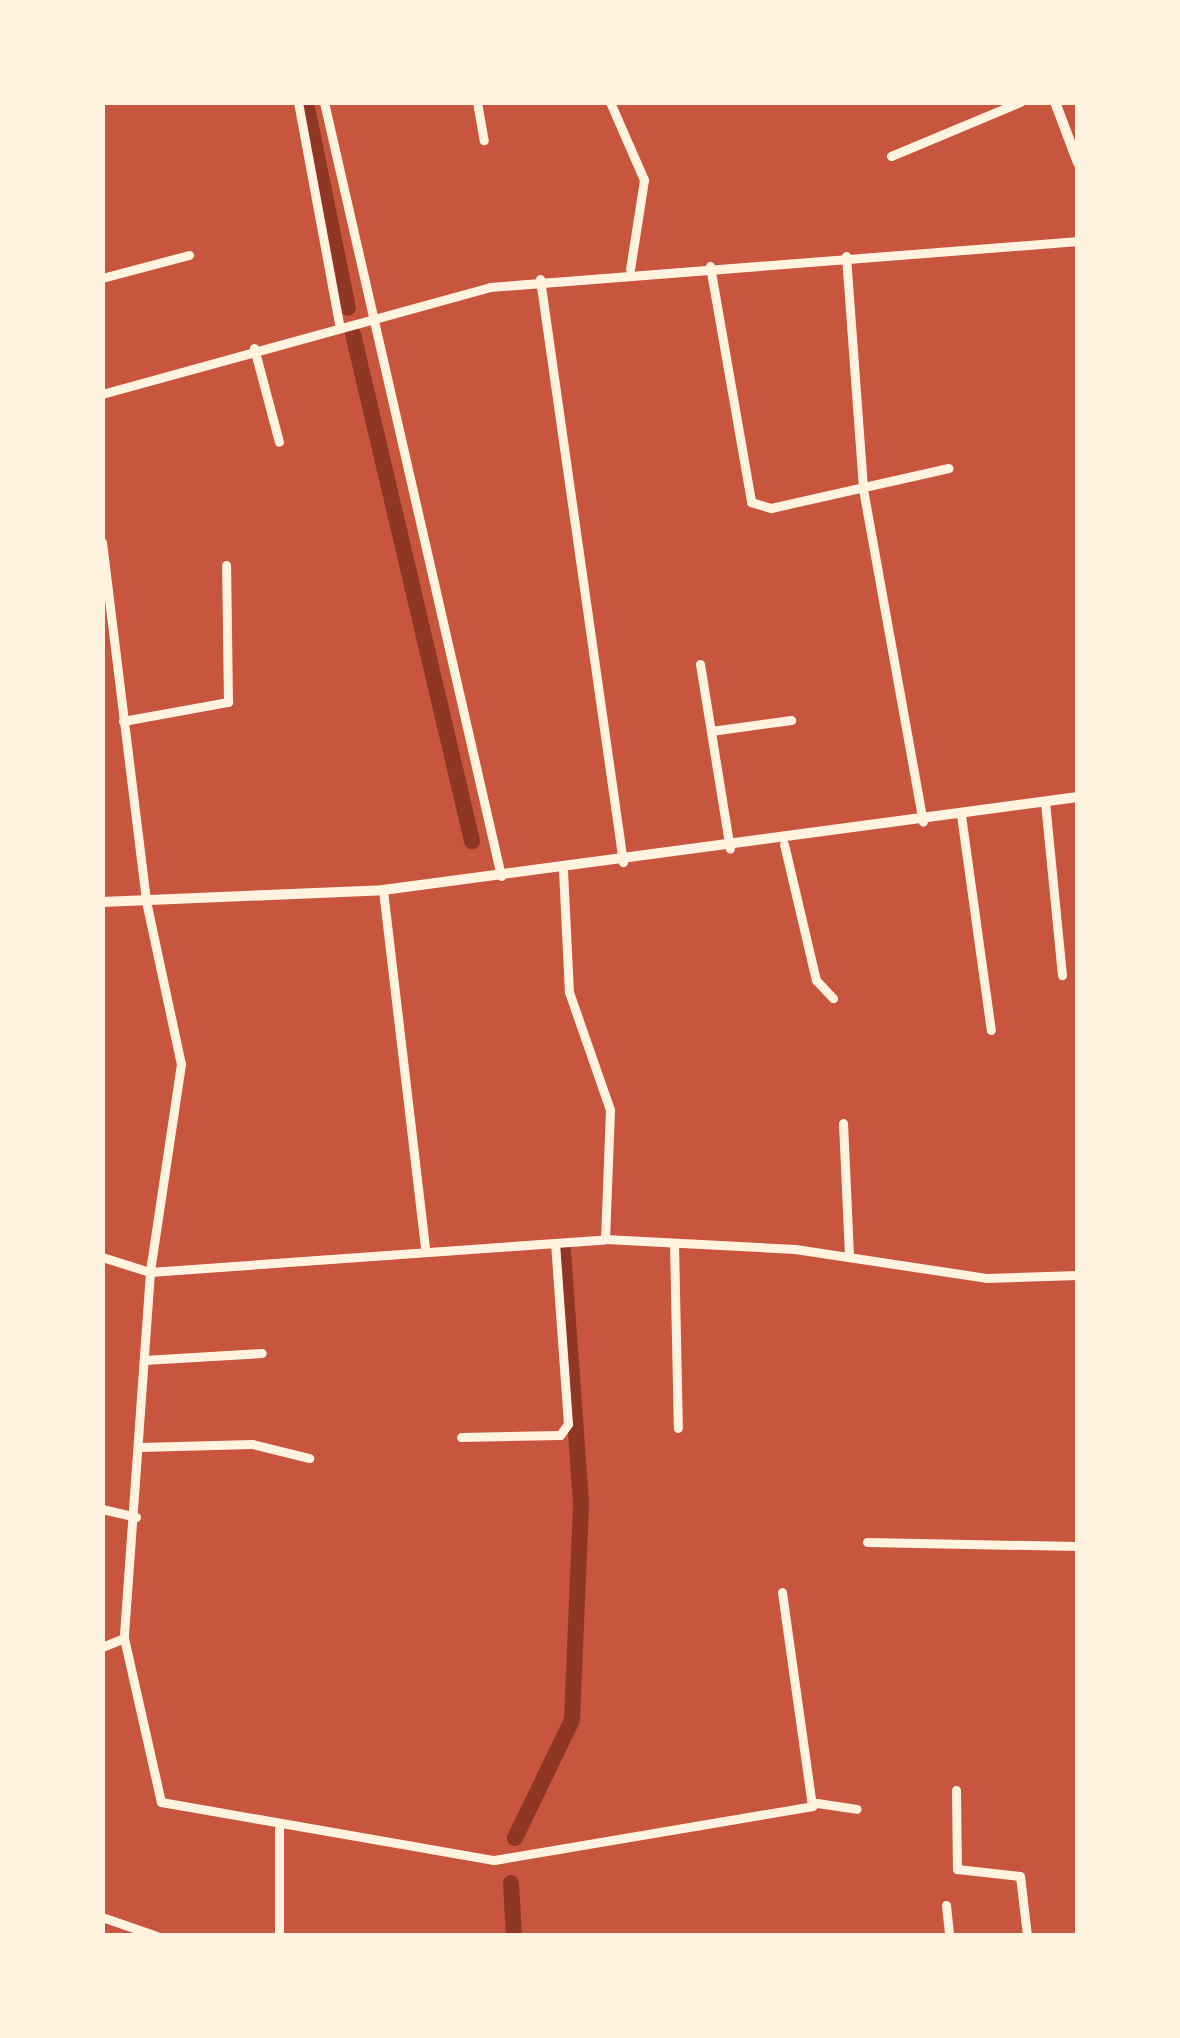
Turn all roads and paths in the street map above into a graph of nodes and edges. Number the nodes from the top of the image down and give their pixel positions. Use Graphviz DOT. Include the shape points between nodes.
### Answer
graph roads {
  1 [pos="298,102"];
  2 [pos="324,102"];
  3 [pos="477,102"];
  4 [pos="610,102"];
  5 [pos="1020,102"];
  6 [pos="1055,102"];
  7 [pos="484,140"];
  8 [pos="891,156"];
  9 [pos="1078,164"];
  10 [pos="1078,241"];
  11 [pos="189,255"];
  12 [pos="846,256"];
  13 [pos="710,266"];
  14 [pos="631,269"];
  15 [pos="102,278"];
  16 [pos="540,279"];
  17 [pos="368,314"];
  18 [pos="339,324"];
  19 [pos="254,349"];
  20 [pos="102,394"];
  21 [pos="279,442"];
  22 [pos="949,468"];
  23 [pos="862,490"];
  24 [pos="102,542"];
  25 [pos="226,565"];
  26 [pos="116,655"];
  27 [pos="102,658"];
  28 [pos="700,664"];
  29 [pos="791,720"];
  30 [pos="123,721"];
  31 [pos="711,731"];
  32 [pos="1078,797"];
  33 [pos="1045,802"];
  34 [pos="962,815"];
  35 [pos="922,822"];
  36 [pos="784,844"];
  37 [pos="730,849"];
  38 [pos="623,862"];
  39 [pos="563,870"];
  40 [pos="501,876"];
  41 [pos="383,890"];
  42 [pos="146,901"];
  43 [pos="102,902"];
  44 [pos="1062,975"];
  45 [pos="833,998"];
  46 [pos="992,1030"];
  47 [pos="843,1124"];
  48 [pos="605,1239"];
  49 [pos="556,1243"];
  50 [pos="674,1243"];
  51 [pos="425,1247"];
  52 [pos="849,1255"];
  53 [pos="102,1257"];
  54 [pos="150,1272"];
  55 [pos="1078,1275"];
  56 [pos="262,1353"];
  57 [pos="144,1360"];
  58 [pos="678,1428"];
  59 [pos="461,1438"];
  60 [pos="140,1447"];
  61 [pos="310,1458"];
  62 [pos="102,1509"];
  63 [pos="136,1516"];
  64 [pos="867,1542"];
  65 [pos="1078,1546"];
  66 [pos="782,1592"];
  67 [pos="124,1638"];
  68 [pos="102,1647"];
  69 [pos="956,1790"];
  70 [pos="817,1803"];
  71 [pos="857,1809"];
  72 [pos="279,1829"];
  73 [pos="946,1905"];
  74 [pos="102,1917"];
  75 [pos="157,1936"];
  76 [pos="280,1936"];
  77 [pos="949,1936"];
  78 [pos="1027,1936"];
  1 -- 18 [label="street"];
  2 -- 17 [label="street"];
  3 -- 7 [label="street"];
  4 -- 14 [label="street" via="644,180"];
  5 -- 8 [label="street"];
  6 -- 9 [label="street"];
  10 -- 12 [label="street"];
  11 -- 15 [label="street"];
  12 -- 13 [label="street"];
  12 -- 23 [label="street"];
  13 -- 14 [label="street"];
  13 -- 23 [label="street" via="751,502"];
  14 -- 16 [label="street"];
  16 -- 17 [label="street"];
  16 -- 38 [label="street"];
  17 -- 18 [label="street"];
  17 -- 40 [label="street"];
  18 -- 19 [label="street"];
  19 -- 20 [label="street"];
  19 -- 21 [label="street"];
  22 -- 23 [label="street"];
  23 -- 35 [label="street"];
  24 -- 26 [label="street"];
  25 -- 30 [label="street" via="228,702"];
  26 -- 27 [label="street"];
  26 -- 30 [label="street"];
  28 -- 31 [label="street"];
  29 -- 31 [label="street"];
  30 -- 42 [label="street"];
  31 -- 37 [label="street"];
  32 -- 33 [label="street"];
  33 -- 34 [label="street"];
  33 -- 44 [label="street"];
  34 -- 35 [label="street"];
  34 -- 46 [label="street"];
  35 -- 36 [label="street"];
  36 -- 37 [label="street"];
  36 -- 45 [label="street" via="816,980"];
  37 -- 38 [label="street"];
  38 -- 39 [label="street"];
  39 -- 40 [label="street"];
  39 -- 48 [label="street" via="569,992 610,1110"];
  40 -- 41 [label="street"];
  41 -- 42 [label="street"];
  41 -- 51 [label="street"];
  42 -- 43 [label="street"];
  42 -- 54 [label="street" via="181,1064"];
  47 -- 52 [label="street"];
  48 -- 49 [label="street"];
  48 -- 50 [label="street"];
  49 -- 51 [label="street"];
  49 -- 59 [label="street" via="568,1424 560,1435"];
  50 -- 52 [label="street"];
  50 -- 58 [label="street"];
  51 -- 54 [label="street"];
  52 -- 55 [label="street" via="986,1278"];
  53 -- 54 [label="street"];
  54 -- 57 [label="street"];
  56 -- 57 [label="street"];
  57 -- 60 [label="street"];
  60 -- 61 [label="street" via="252,1444"];
  60 -- 63 [label="street"];
  62 -- 63 [label="street"];
  63 -- 67 [label="street"];
  64 -- 65 [label="street"];
  66 -- 70 [label="street"];
  67 -- 68 [label="street"];
  67 -- 72 [label="street" via="161,1802"];
  69 -- 78 [label="street" via="957,1869 1020,1876"];
  70 -- 71 [label="street"];
  70 -- 72 [label="street" via="494,1860"];
  72 -- 76 [label="street"];
  73 -- 77 [label="street"];
  74 -- 75 [label="street"];
}
